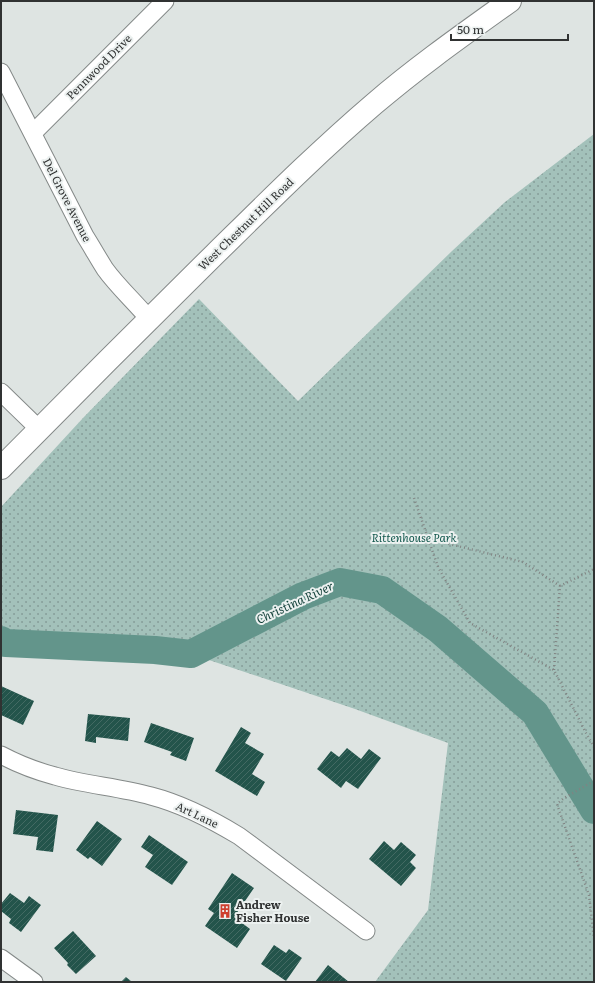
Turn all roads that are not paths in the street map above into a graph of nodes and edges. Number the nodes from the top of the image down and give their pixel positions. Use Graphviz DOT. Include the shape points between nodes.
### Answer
graph roads {
  1 [pos="165,1"];
  2 [pos="510,1"];
  3 [pos="1,72"];
  4 [pos="33,133"];
  5 [pos="150,319"];
  6 [pos="1,392"];
  7 [pos="40,429"];
  8 [pos="1,468"];
  9 [pos="1,755"];
  10 [pos="366,931"];
  11 [pos="1,958"];
  12 [pos="34,982"];
  1 -- 4 [label="street, Pennwood Drive"];
  2 -- 5 [label="street, West Chestnut Hill Road" via="409,76 346,128"];
  3 -- 4 [label="street, Del Grove Avenue"];
  4 -- 5 [label="street, Del Grove Avenue" via="96,255 115,281"];
  5 -- 7 [label="street, West Chestnut Hill Road"];
  6 -- 7 [label="street"];
  7 -- 8 [label="street, West Chestnut Hill Road"];
  9 -- 10 [label="street, Art Lane" via="55,776 150,796 195,812 239,836"];
  11 -- 12 [label="street"];
}
